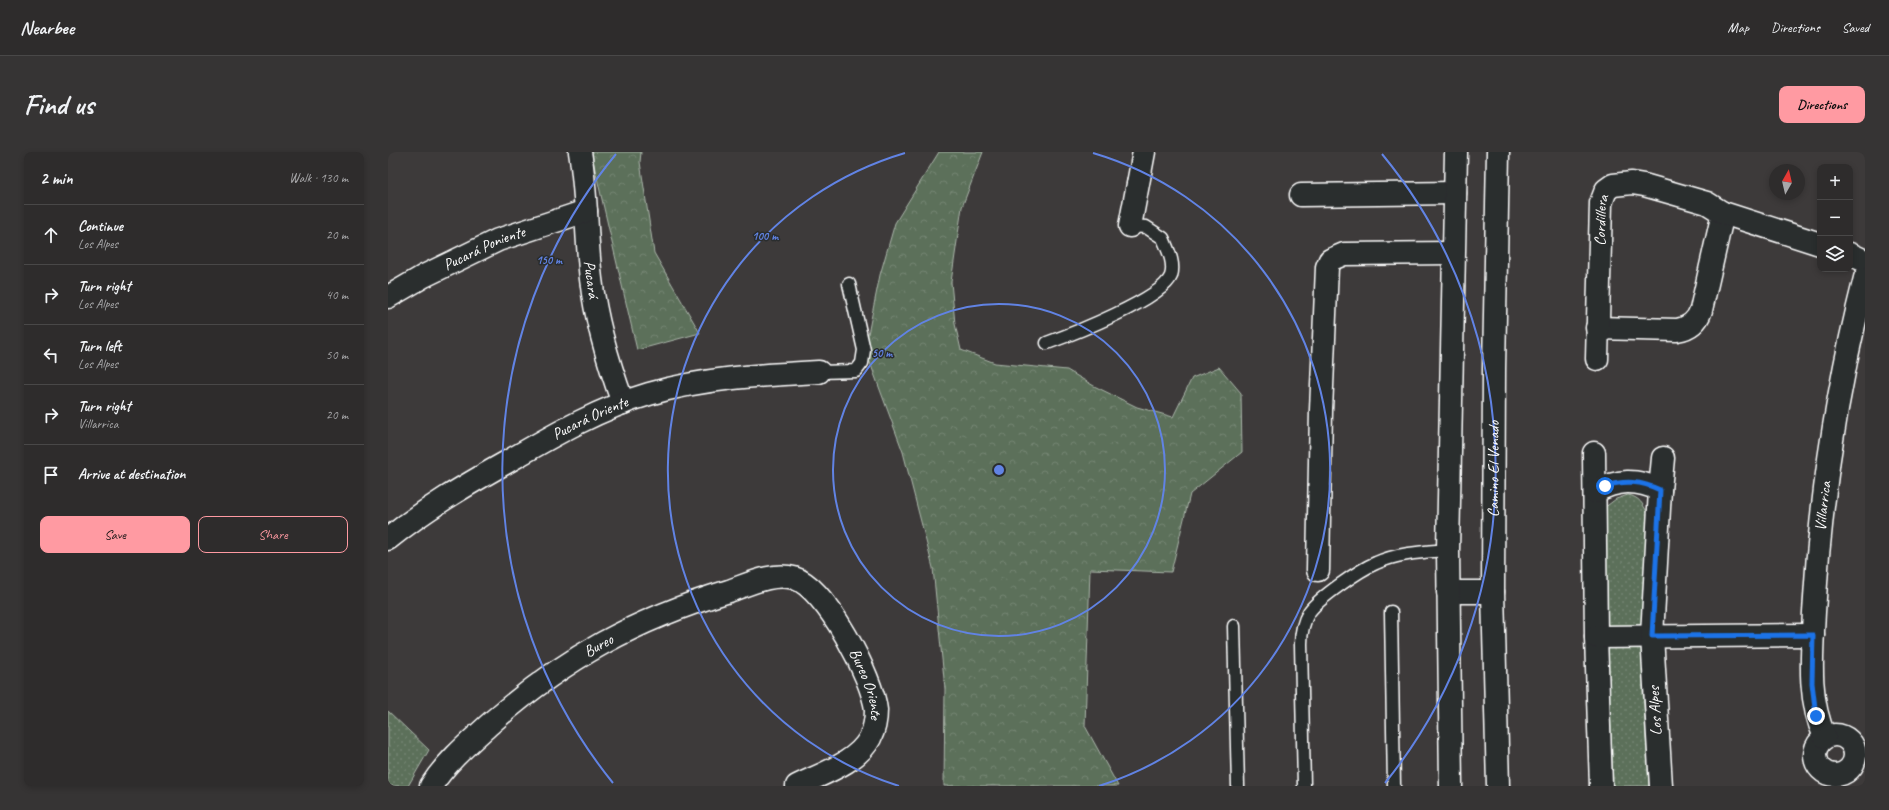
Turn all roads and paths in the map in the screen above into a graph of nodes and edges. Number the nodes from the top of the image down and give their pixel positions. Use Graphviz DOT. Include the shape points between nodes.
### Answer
graph roads {
  1 [pos="580,152"];
  2 [pos="1144,152"];
  3 [pos="1456,152"];
  4 [pos="1498,152"];
  5 [pos="1455,193"];
  6 [pos="1301,195"];
  7 [pos="586,211"];
  8 [pos="1723,213"];
  9 [pos="1130,226"];
  10 [pos="1817,243"];
  11 [pos="1453,253"];
  12 [pos="1853,255"];
  13 [pos="1865,261"];
  14 [pos="1865,278"];
  15 [pos="849,284"];
  16 [pos="388,297"];
  17 [pos="1597,328"];
  18 [pos="1047,343"];
  19 [pos="1596,359"];
  20 [pos="819,372"];
  21 [pos="623,402"];
  22 [pos="1594,453"];
  23 [pos="1663,458"];
  24 [pos="1660,490"];
  25 [pos="1595,492"];
  26 [pos="388,539"];
  27 [pos="1448,550"];
  28 [pos="1318,570"];
  29 [pos="805,582"];
  30 [pos="1448,592"];
  31 [pos="1493,592"];
  32 [pos="1391,612"];
  33 [pos="1234,626"];
  34 [pos="1813,635"];
  35 [pos="1652,636"];
  36 [pos="1596,637"];
  37 [pos="1825,736"];
  38 [pos="1860,756"];
  39 [pos="431,786"];
  40 [pos="797,786"];
  41 [pos="1238,786"];
  42 [pos="1304,786"];
  43 [pos="1394,786"];
  44 [pos="1451,786"];
  45 [pos="1498,786"];
  46 [pos="1601,786"];
  47 [pos="1661,786"];
  1 -- 7 [label="street, Pucará"];
  2 -- 9 [label="street"];
  3 -- 5 [label="street"];
  4 -- 31 [label="street, Camino El Venado"];
  5 -- 6 [label="street"];
  5 -- 11 [label="street"];
  7 -- 16 [label="street, Pucará Poniente" via="498,240 424,276"];
  7 -- 21 [label="street, Pucará" via="591,280 597,315 610,366"];
  8 -- 10 [label="street, Cordillera"];
  8 -- 17 [label="street" via="1701,310 1693,324 1677,330"];
  8 -- 17 [label="street, Cordillera" via="1707,203 1644,185 1613,185 1606,190 1601,203"];
  9 -- 18 [label="lane" via="1146,228 1163,238 1173,266 1166,284 1116,315 1082,331"];
  11 -- 27 [label="street"];
  11 -- 28 [label="street" via="1344,254 1330,260 1327,267"];
  12 -- 13 [label="street"];
  14 -- 34 [label="street, Villarrica" via="1846,353 1828,457 1820,526"];
  15 -- 20 [label="lane" via="864,350 862,363 856,372"];
  17 -- 19 [label="street, Cordillera"];
  20 -- 21 [label="street, Pucará Oriente" via="741,377 662,391"];
  21 -- 26 [label="street, Pucará Oriente" via="571,426 479,478"];
  22 -- 25 [label="street"];
  23 -- 24 [label="street, Los Alpes"];
  24 -- 25 [label="street" via="1650,485 1626,481 1605,486"];
  24 -- 35 [label="street, Los Alpes"];
  25 -- 36 [label="street"];
  27 -- 30 [label="street"];
  27 -- 42 [label="lane" via="1414,553 1376,563 1326,596 1309,612 1301,632"];
  29 -- 39 [label="street, Bureo" via="785,577 766,579 665,613 598,644 561,667 512,705 440,771"];
  29 -- 40 [label="street, Bureo Oriente" via="832,614 856,655 874,700 875,722 870,739 855,756"];
  30 -- 31 [label="street"];
  30 -- 44 [label="street"];
  31 -- 45 [label="street, Camino El Venado"];
  32 -- 43 [label="lane"];
  33 -- 41 [label="lane"];
  34 -- 35 [label="street"];
  34 -- 37 [label="street, Villarrica" via="1814,700 1816,716"];
  35 -- 36 [label="street"];
  35 -- 47 [label="street, Los Alpes"];
  36 -- 46 [label="street"];
  37 -- 38 [label="street" via="1837,734 1848,739"];
  37 -- 38 [label="street" via="1814,752 1821,770 1833,775 1846,772"];
}
